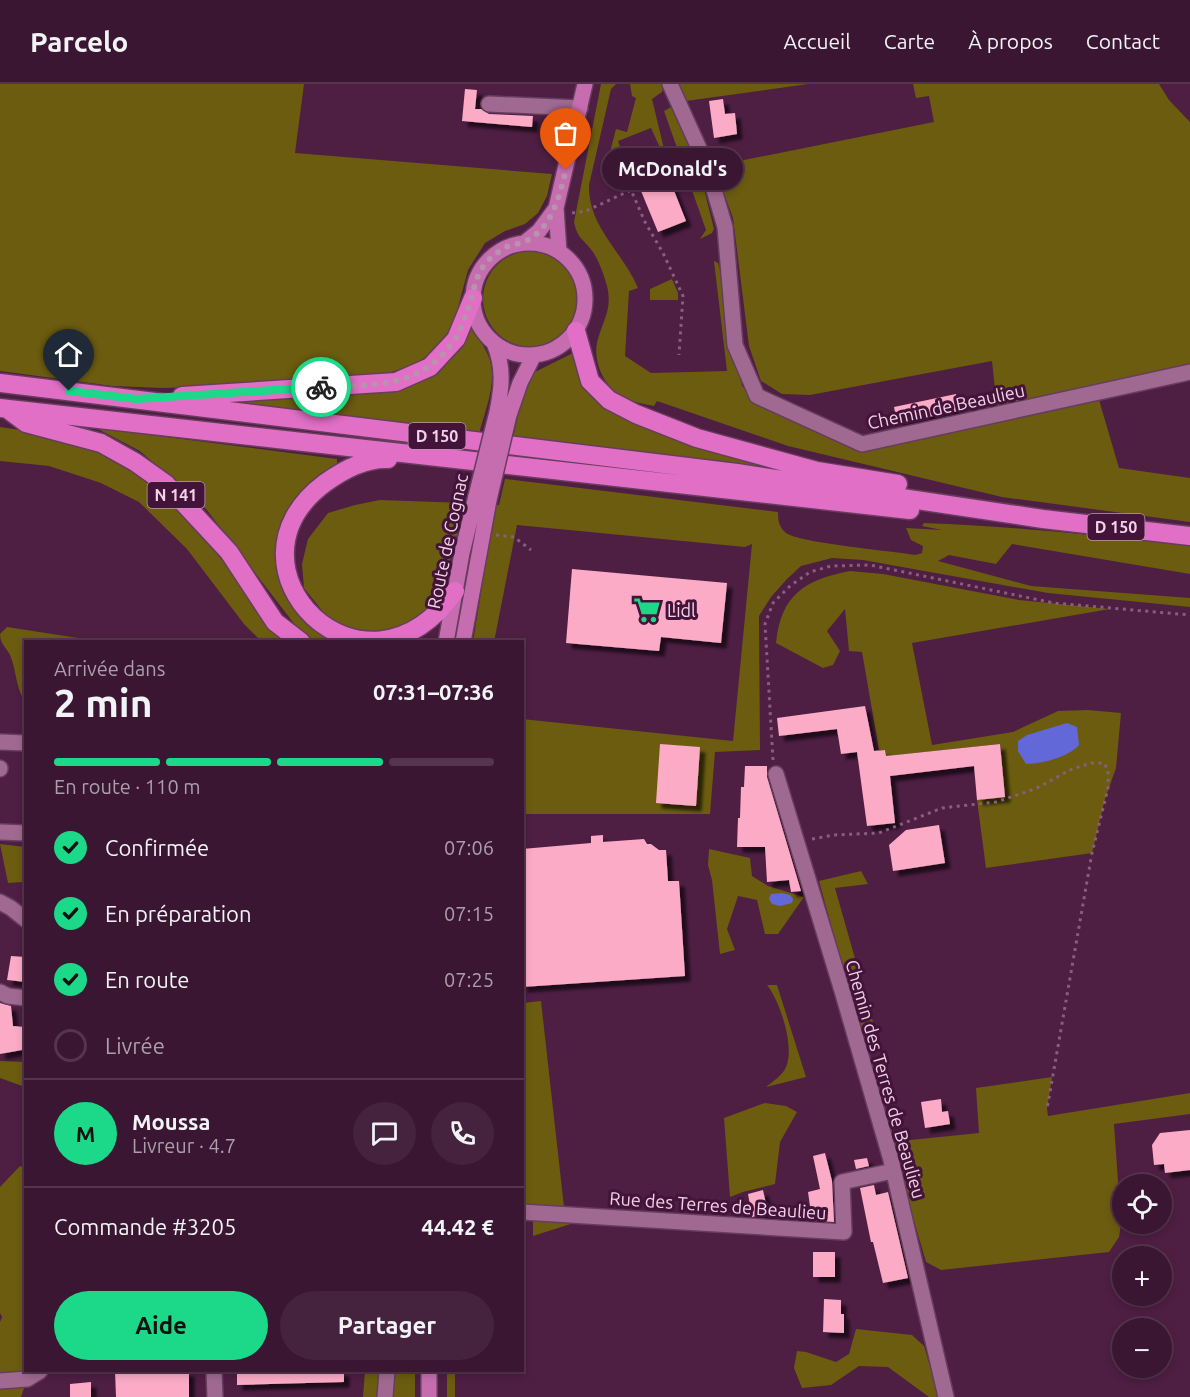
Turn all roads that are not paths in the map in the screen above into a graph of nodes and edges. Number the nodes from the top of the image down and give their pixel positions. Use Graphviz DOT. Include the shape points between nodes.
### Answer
graph roads {
  1 [pos="585,84"];
  2 [pos="670,84"];
  3 [pos="489,104"];
  4 [pos="580,108"];
  5 [pos="561,211"];
  6 [pos="524,243"];
  7 [pos="560,251"];
  8 [pos="473,298"];
  9 [pos="576,331"];
  10 [pos="494,343"];
  11 [pos="534,355"];
  12 [pos="1190,372"];
  13 [pos="0,383"];
  14 [pos="137,399"];
  15 [pos="3,408"];
  16 [pos="503,414"];
  17 [pos="434,458"];
  18 [pos="483,498"];
  19 [pos="1042,519"];
  20 [pos="1190,536"];
  21 [pos="455,591"];
  22 [pos="298,640"];
  23 [pos="360,640"];
  24 [pos="401,640"];
  25 [pos="446,640"];
  26 [pos="463,640"];
  27 [pos="0,742"];
  28 [pos="24,743"];
  29 [pos="776,774"];
  30 [pos="0,832"];
  31 [pos="24,832"];
  32 [pos="0,902"];
  33 [pos="24,918"];
  34 [pos="0,992"];
  35 [pos="24,998"];
  36 [pos="893,1171"];
  37 [pos="524,1212"];
  38 [pos="38,1372"];
  39 [pos="214,1372"];
  40 [pos="387,1372"];
  41 [pos="429,1372"];
  42 [pos="0,1381"];
  43 [pos="215,1397"];
  44 [pos="385,1397"];
  45 [pos="429,1397"];
  46 [pos="946,1397"];
  1 -- 4 [label="main road"];
  2 -- 12 [label="street, Chemin de Beaulieu" via="707,166 725,227 735,345 757,396 862,444"];
  3 -- 4 [label="street"];
  4 -- 5 [label="main road"];
  5 -- 6 [label="main road"];
  5 -- 7 [label="main road"];
  6 -- 7 [label="main road" via="544,244"];
  6 -- 8 [label="main road" via="510,245 483,266"];
  7 -- 9 [label="main road" via="573,263 586,297 584,315"];
  8 -- 10 [label="main road" via="475,315"];
  8 -- 14 [label="highway" via="456,339 430,367 396,382"];
  9 -- 11 [label="main road" via="557,348"];
  9 -- 19 [label="highway" via="590,381 609,400 636,414 697,438 817,471 975,497"];
  10 -- 11 [label="main road" via="519,355"];
  10 -- 16 [label="main road, Route de Cognac" via="502,372"];
  11 -- 16 [label="main road, Route de Cognac"];
  13 -- 14 [label="highway"];
  14 -- 19 [label="highway, D 150" via="737,472"];
  15 -- 17 [label="highway, D 150"];
  15 -- 22 [label="highway, N 141" via="26,423 101,443 166,484 228,552 274,622"];
  16 -- 18 [label="main road, Route de Cognac, bridge"];
  17 -- 19 [label="highway, D 150" via="925,512"];
  17 -- 23 [label="highway" via="358,464 338,474 304,501 289,528 285,561 304,608 329,629"];
  18 -- 21 [label="main road, Route de Cognac"];
  18 -- 26 [label="main road, Route de Cognac"];
  19 -- 20 [label="highway, D 150"];
  21 -- 24 [label="highway" via="433,616"];
  21 -- 25 [label="main road, Route de Cognac"];
  27 -- 28 [label="street"];
  29 -- 36 [label="street, Chemin des Terres de Beaulieu"];
  30 -- 31 [label="street"];
  32 -- 33 [label="street"];
  34 -- 35 [label="street"];
  36 -- 37 [label="street, Rue des Terres de Beaulieu" via="842,1182 844,1232"];
  36 -- 46 [label="street, Chemin des Terres de Beaulieu"];
  38 -- 42 [label="street" via="27,1379"];
  39 -- 43 [label="street"];
  40 -- 44 [label="street"];
  41 -- 45 [label="main road"];
}
